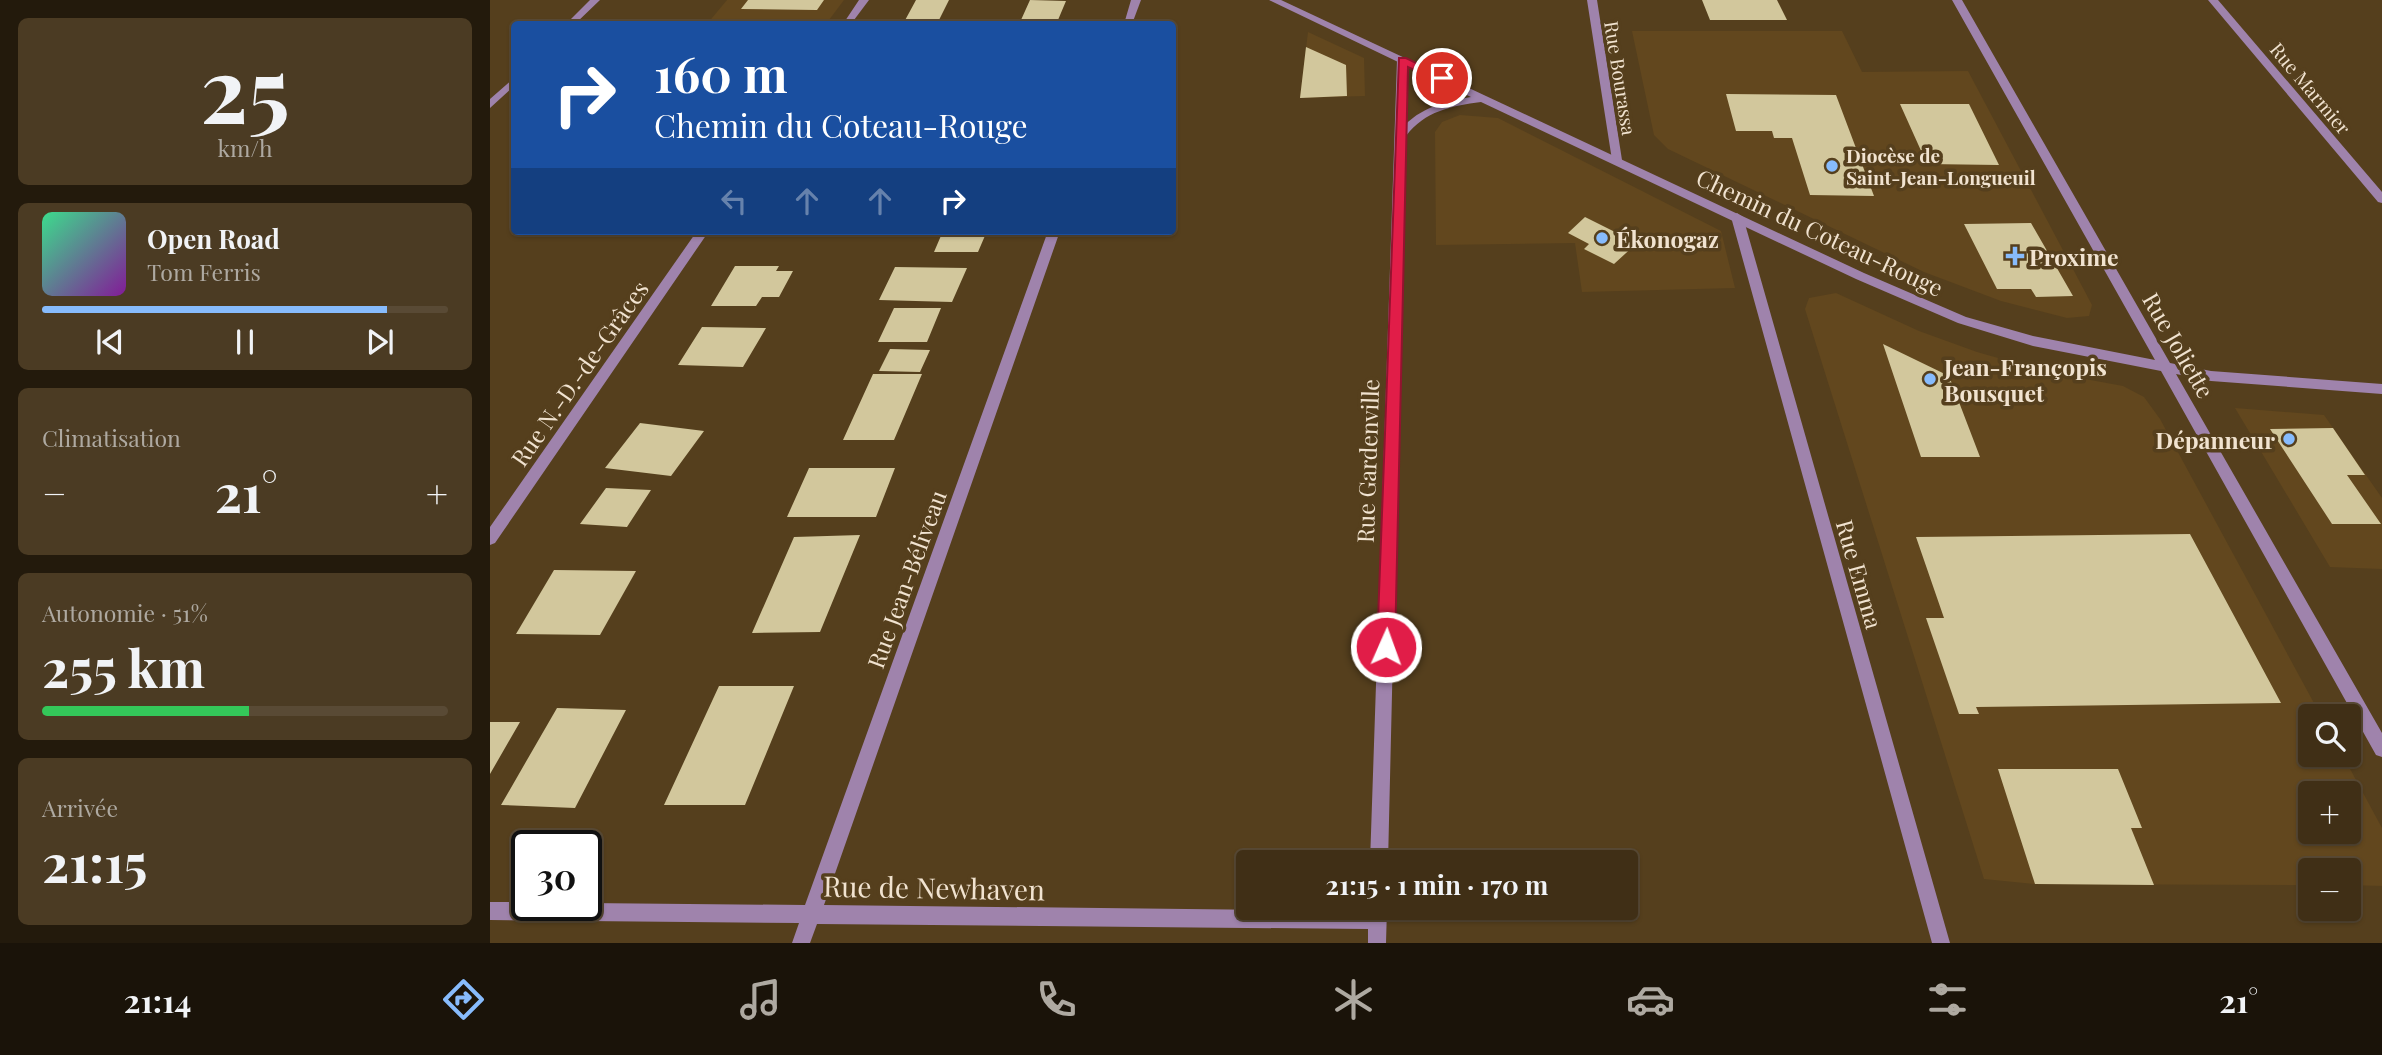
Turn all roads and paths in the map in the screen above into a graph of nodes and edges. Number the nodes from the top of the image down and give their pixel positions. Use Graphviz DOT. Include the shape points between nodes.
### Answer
graph roads {
  1 [pos="595,0"];
  2 [pos="863,0"];
  3 [pos="1136,0"];
  4 [pos="1275,0"];
  5 [pos="1592,0"];
  6 [pos="1957,0"];
  7 [pos="2213,0"];
  8 [pos="573,21"];
  9 [pos="848,21"];
  10 [pos="1129,21"];
  11 [pos="1402,60"];
  12 [pos="511,84"];
  13 [pos="1483,98"];
  14 [pos="490,105"];
  15 [pos="1402,134"];
  16 [pos="1617,160"];
  17 [pos="2382,200"];
  18 [pos="1737,217"];
  19 [pos="700,235"];
  20 [pos="1053,235"];
  21 [pos="2165,369"];
  22 [pos="2382,389"];
  23 [pos="490,539"];
  24 [pos="2382,749"];
  25 [pos="1379,850"];
  26 [pos="490,911"];
  27 [pos="811,914"];
  28 [pos="1236,914"];
  29 [pos="1378,920"];
  30 [pos="801,943"];
  31 [pos="1377,943"];
  32 [pos="1941,943"];
  1 -- 8 [label="street"];
  2 -- 9 [label="street"];
  3 -- 10 [label="street"];
  4 -- 11 [label="street, Chemin du Coteau-Rouge"];
  5 -- 16 [label="street, Rue Bourassa"];
  6 -- 21 [label="street, Rue Joliette"];
  7 -- 17 [label="street, Rue Marmier"];
  11 -- 13 [label="street, Chemin du Coteau-Rouge"];
  11 -- 15 [label="street, Rue Gardenville"];
  12 -- 14 [label="street"];
  13 -- 15 [label="street" via="1429,110 1410,121"];
  13 -- 16 [label="street, Chemin du Coteau-Rouge"];
  15 -- 25 [label="street, Rue Gardenville"];
  16 -- 18 [label="street, Chemin du Coteau-Rouge"];
  18 -- 21 [label="street, Chemin du Coteau-Rouge" via="1962,320 2033,341"];
  18 -- 32 [label="street, Rue Emma"];
  19 -- 23 [label="street, Rue N.-D.-de-Grâces"];
  20 -- 27 [label="street, Rue Jean-Béliveau"];
  21 -- 22 [label="street, Chemin du Coteau-Rouge"];
  21 -- 24 [label="street, Rue Joliette"];
  26 -- 27 [label="street, Rue de Newhaven"];
  27 -- 28 [label="street, Rue de Newhaven"];
  27 -- 30 [label="street, Rue Jean-Béliveau"];
  29 -- 31 [label="street"];
}
